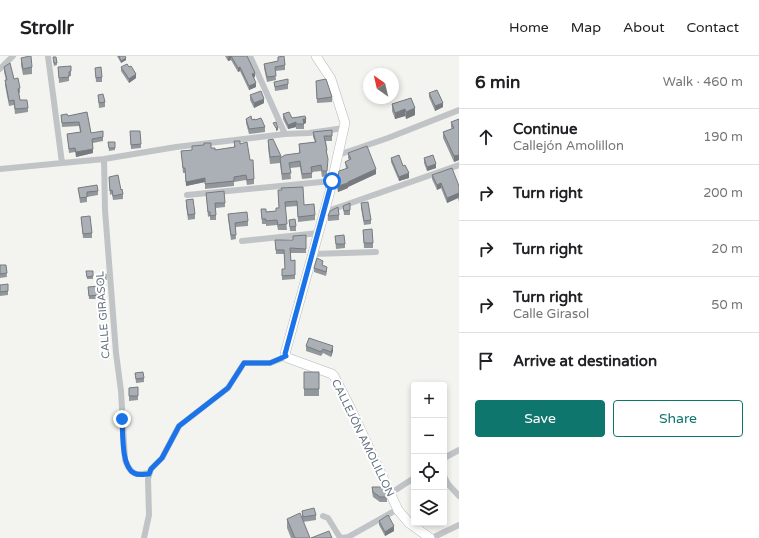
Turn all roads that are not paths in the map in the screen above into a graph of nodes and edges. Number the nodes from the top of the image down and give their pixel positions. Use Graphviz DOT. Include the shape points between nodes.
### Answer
graph roads {
  1 [pos="13,56"];
  2 [pos="48,56"];
  3 [pos="250,56"];
  4 [pos="316,56"];
  5 [pos="0,67"];
  6 [pos="459,110"];
  7 [pos="344,128"];
  8 [pos="286,134"];
  9 [pos="338,155"];
  10 [pos="104,158"];
  11 [pos="62,163"];
  12 [pos="459,165"];
  13 [pos="0,169"];
  14 [pos="332,181"];
  15 [pos="187,195"];
  16 [pos="325,212"];
  17 [pos="319,233"];
  18 [pos="242,242"];
  19 [pos="376,252"];
  20 [pos="313,254"];
  21 [pos="286,356"];
  22 [pos="459,450"];
  23 [pos="447,456"];
  24 [pos="149,474"];
  25 [pos="411,480"];
  26 [pos="447,482"];
  27 [pos="391,493"];
  28 [pos="459,496"];
  29 [pos="398,509"];
  30 [pos="323,516"];
  31 [pos="459,525"];
  32 [pos="144,538"];
  33 [pos="342,538"];
  34 [pos="431,538"];
  1 -- 5 [label="street"];
  2 -- 11 [label="street"];
  3 -- 8 [label="street"];
  4 -- 7 [label="street" via="331,79 344,117"];
  6 -- 9 [label="street"];
  7 -- 8 [label="street"];
  7 -- 9 [label="street"];
  8 -- 10 [label="street"];
  9 -- 14 [label="street"];
  10 -- 11 [label="street"];
  10 -- 24 [label="street, CALLE GIRASOL" via="105,210 125,460 133,473"];
  11 -- 13 [label="street"];
  12 -- 16 [label="street"];
  14 -- 15 [label="street"];
  14 -- 16 [label="street"];
  16 -- 17 [label="street"];
  17 -- 18 [label="street"];
  17 -- 20 [label="street"];
  19 -- 20 [label="street"];
  20 -- 21 [label="street"];
  21 -- 24 [label="street" via="270,363 244,363 228,388 179,426 162,458"];
  21 -- 27 [label="street, CALLEJÓN AMOLILLON" via="334,376"];
  22 -- 23 [label="street"];
  24 -- 32 [label="street" via="149,515"];
  25 -- 27 [label="street"];
  26 -- 28 [label="street"];
  27 -- 29 [label="street, CALLEJÓN AMOLILLON"];
  29 -- 33 [label="street"];
  29 -- 34 [label="street, CALLEJÓN AMOLILLON" via="409,523"];
  30 -- 33 [label="street" via="326,516"];
  31 -- 34 [label="street"];
}
